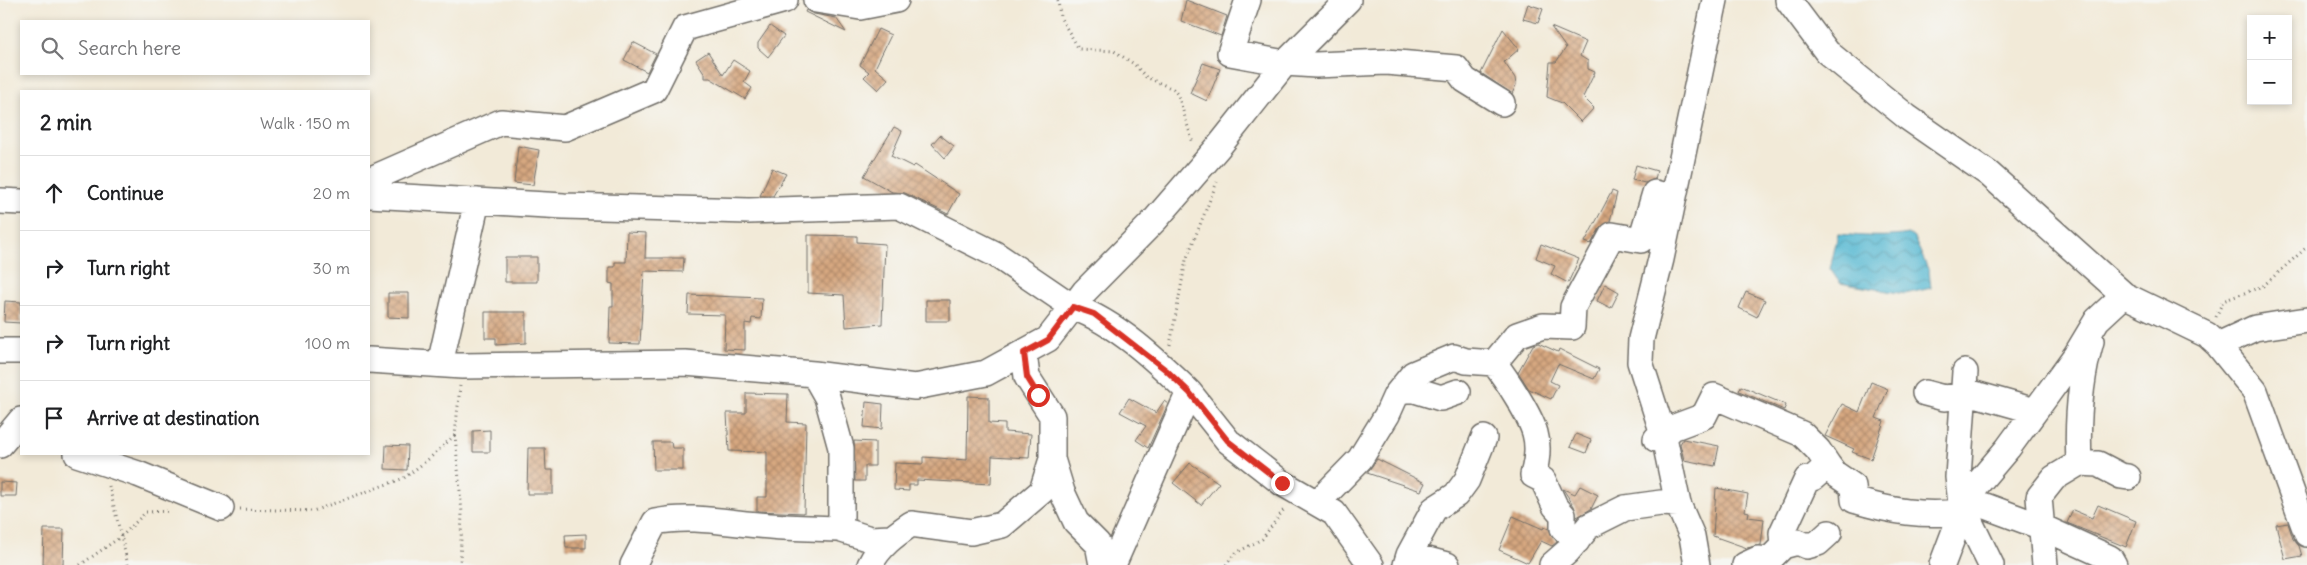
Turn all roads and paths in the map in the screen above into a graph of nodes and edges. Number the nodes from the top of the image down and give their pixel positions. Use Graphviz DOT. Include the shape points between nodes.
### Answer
graph roads {
  1 [pos="785,0"];
  2 [pos="816,0"];
  3 [pos="896,0"];
  4 [pos="1058,0"];
  5 [pos="1248,0"];
  6 [pos="1348,0"];
  7 [pos="1715,0"];
  8 [pos="1788,0"];
  9 [pos="1285,63"];
  10 [pos="1502,103"];
  11 [pos="1220,173"];
  12 [pos="1195,174"];
  13 [pos="370,180"];
  14 [pos="370,195"];
  15 [pos="1673,198"];
  16 [pos="0,201"];
  17 [pos="477,201"];
  18 [pos="20,202"];
  19 [pos="2307,247"];
  20 [pos="2124,295"];
  21 [pos="1073,307"];
  22 [pos="2097,320"];
  23 [pos="2307,320"];
  24 [pos="2213,340"];
  25 [pos="0,351"];
  26 [pos="20,351"];
  27 [pos="1024,353"];
  28 [pos="370,360"];
  29 [pos="1494,363"];
  30 [pos="451,365"];
  31 [pos="1166,370"];
  32 [pos="814,374"];
  33 [pos="1964,384"];
  34 [pos="1401,390"];
  35 [pos="1189,392"];
  36 [pos="1458,392"];
  37 [pos="1925,393"];
  38 [pos="2035,411"];
  39 [pos="20,422"];
  40 [pos="455,435"];
  41 [pos="1484,438"];
  42 [pos="1660,438"];
  43 [pos="8,443"];
  44 [pos="89,457"];
  45 [pos="1052,459"];
  46 [pos="2079,463"];
  47 [pos="1828,465"];
  48 [pos="2128,477"];
  49 [pos="1307,497"];
  50 [pos="1678,504"];
  51 [pos="221,508"];
  52 [pos="1964,510"];
  53 [pos="174,511"];
  54 [pos="2042,526"];
  55 [pos="839,529"];
  56 [pos="1830,533"];
  57 [pos="2307,534"];
  58 [pos="122,536"];
  59 [pos="1577,541"];
  60 [pos="1783,546"];
  61 [pos="876,550"];
  62 [pos="1407,560"];
  63 [pos="80,565"];
  64 [pos="128,565"];
  65 [pos="460,565"];
  66 [pos="633,565"];
  67 [pos="1102,565"];
  68 [pos="1113,565"];
  69 [pos="1226,565"];
  70 [pos="1372,565"];
  71 [pos="1446,565"];
  72 [pos="1552,565"];
  73 [pos="1698,565"];
  74 [pos="1745,565"];
  75 [pos="1942,565"];
  76 [pos="1991,565"];
  77 [pos="2045,565"];
  78 [pos="2114,565"];
  1 -- 13 [label="street" via="685,28 654,90 627,103 565,128 501,122"];
  2 -- 3 [label="street" via="860,7"];
  4 -- 12 [label="path" via="1060,18 1079,49 1114,52 1134,64 1146,77 1173,89 1178,95 1193,142"];
  5 -- 9 [label="street" via="1230,53"];
  6 -- 9 [label="street"];
  7 -- 15 [label="street"];
  8 -- 20 [label="street" via="1827,52 1907,117 1989,174"];
  9 -- 10 [label="street" via="1386,62 1456,68 1465,80"];
  9 -- 12 [label="street"];
  11 -- 31 [label="path" via="1186,260"];
  12 -- 21 [label="street"];
  14 -- 17 [label="street"];
  15 -- 29 [label="street" via="1655,193 1641,240 1612,235 1573,307 1572,327 1543,326 1517,335"];
  15 -- 42 [label="street" via="1641,339 1640,362"];
  16 -- 18 [label="street"];
  17 -- 21 [label="street" via="749,212 899,206 995,254"];
  17 -- 30 [label="street"];
  19 -- 24 [label="path" via="2263,286 2223,301"];
  20 -- 22 [label="street"];
  20 -- 24 [label="street"];
  21 -- 27 [label="street" via="1048,340"];
  21 -- 31 [label="street" via="1094,314"];
  22 -- 38 [label="street"];
  22 -- 46 [label="street" via="2086,358 2078,437"];
  23 -- 24 [label="street" via="2255,328"];
  24 -- 57 [label="street" via="2255,390"];
  25 -- 26 [label="street"];
  27 -- 32 [label="street" via="986,373 915,387"];
  27 -- 45 [label="street" via="1027,377 1052,416"];
  28 -- 30 [label="street"];
  29 -- 34 [label="street" via="1454,357 1413,374"];
  29 -- 59 [label="street" via="1535,432 1537,459 1533,475 1543,480 1563,515 1563,528"];
  30 -- 32 [label="street" via="685,363"];
  30 -- 40 [label="path"];
  31 -- 35 [label="street"];
  32 -- 55 [label="street" via="827,397 841,448"];
  33 -- 37 [label="street" via="1944,398"];
  33 -- 38 [label="street" via="1975,394"];
  33 -- 52 [label="street" via="1958,477"];
  34 -- 36 [label="street" via="1415,390 1440,398"];
  34 -- 49 [label="street" via="1360,459"];
  35 -- 49 [label="street" via="1228,441 1282,483"];
  35 -- 68 [label="street"];
  38 -- 52 [label="street" via="1976,487"];
  39 -- 43 [label="street"];
  40 -- 51 [label="path" via="404,478 313,511"];
  40 -- 65 [label="path" via="462,513"];
  41 -- 62 [label="street" via="1467,480 1456,495 1434,509"];
  42 -- 47 [label="street" via="1672,428 1704,416 1714,396 1802,434"];
  42 -- 50 [label="street"];
  44 -- 51 [label="street"];
  44 -- 58 [label="path" via="111,492"];
  45 -- 61 [label="street" via="1042,491 1002,525 971,532 911,524"];
  45 -- 67 [label="street" via="1076,522 1098,544"];
  46 -- 48 [label="street" via="2098,464"];
  46 -- 54 [label="street" via="2054,478 2039,497"];
  47 -- 52 [label="street" via="1853,486 1854,500 1894,512 1932,515"];
  47 -- 60 [label="street" via="1807,479 1782,533"];
  49 -- 69 [label="path" via="1262,539 1234,554"];
  49 -- 70 [label="street" via="1334,512"];
  50 -- 59 [label="street" via="1625,508 1589,526"];
  50 -- 73 [label="street" via="1692,536"];
  52 -- 54 [label="street"];
  52 -- 75 [label="street"];
  52 -- 76 [label="street"];
  53 -- 58 [label="path" via="146,512"];
  54 -- 77 [label="street"];
  54 -- 78 [label="street" via="2110,558"];
  55 -- 61 [label="street"];
  55 -- 66 [label="street" via="673,518 655,522"];
  56 -- 60 [label="street" via="1818,543 1807,546 1798,542"];
  58 -- 63 [label="path"];
  58 -- 64 [label="path"];
  59 -- 72 [label="street"];
  60 -- 74 [label="street" via="1769,560 1758,559"];
  62 -- 71 [label="street"];
}
